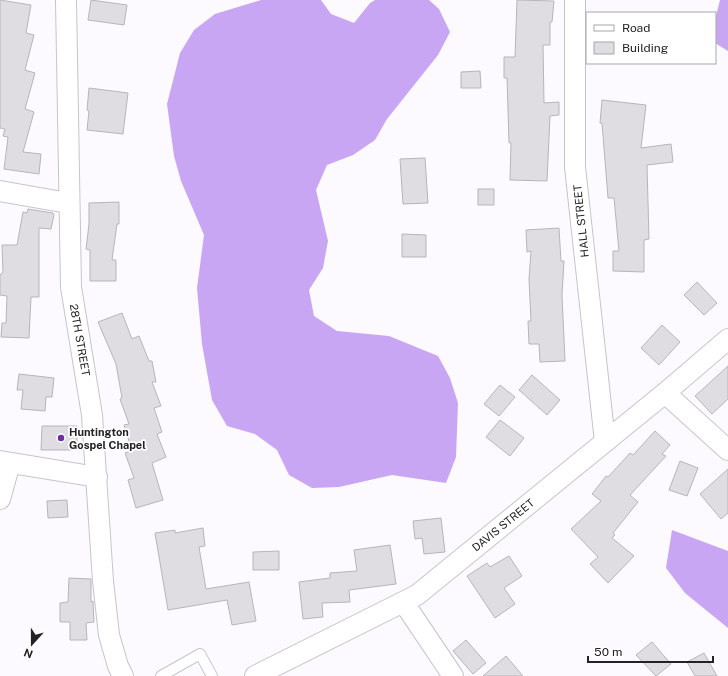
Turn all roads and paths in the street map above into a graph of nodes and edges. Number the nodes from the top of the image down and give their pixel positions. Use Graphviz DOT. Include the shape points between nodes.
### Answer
graph roads {
  1 [pos="66,0"];
  2 [pos="575,0"];
  3 [pos="0,191"];
  4 [pos="68,203"];
  5 [pos="728,339"];
  6 [pos="665,393"];
  7 [pos="605,442"];
  8 [pos="728,450"];
  9 [pos="5,462"];
  10 [pos="97,477"];
  11 [pos="0,499"];
  12 [pos="404,603"];
  13 [pos="123,676"];
  14 [pos="161,676"];
  15 [pos="212,676"];
  16 [pos="255,676"];
  17 [pos="453,676"];
  1 -- 4 [label="street, 28TH STREET"];
  2 -- 7 [label="street, HALL STREET" via="575,167"];
  3 -- 4 [label="street"];
  4 -- 10 [label="street, 28TH STREET" via="71,287 92,415"];
  5 -- 6 [label="street, DAVIS STREET"];
  6 -- 7 [label="street, DAVIS STREET"];
  6 -- 8 [label="street"];
  7 -- 12 [label="street, DAVIS STREET"];
  9 -- 10 [label="street"];
  9 -- 11 [label="street"];
  10 -- 13 [label="street, 28TH STREET" via="109,635"];
  12 -- 16 [label="street, DAVIS STREET"];
  12 -- 17 [label="street"];
  14 -- 15 [label="lane" via="200,654"];
}
